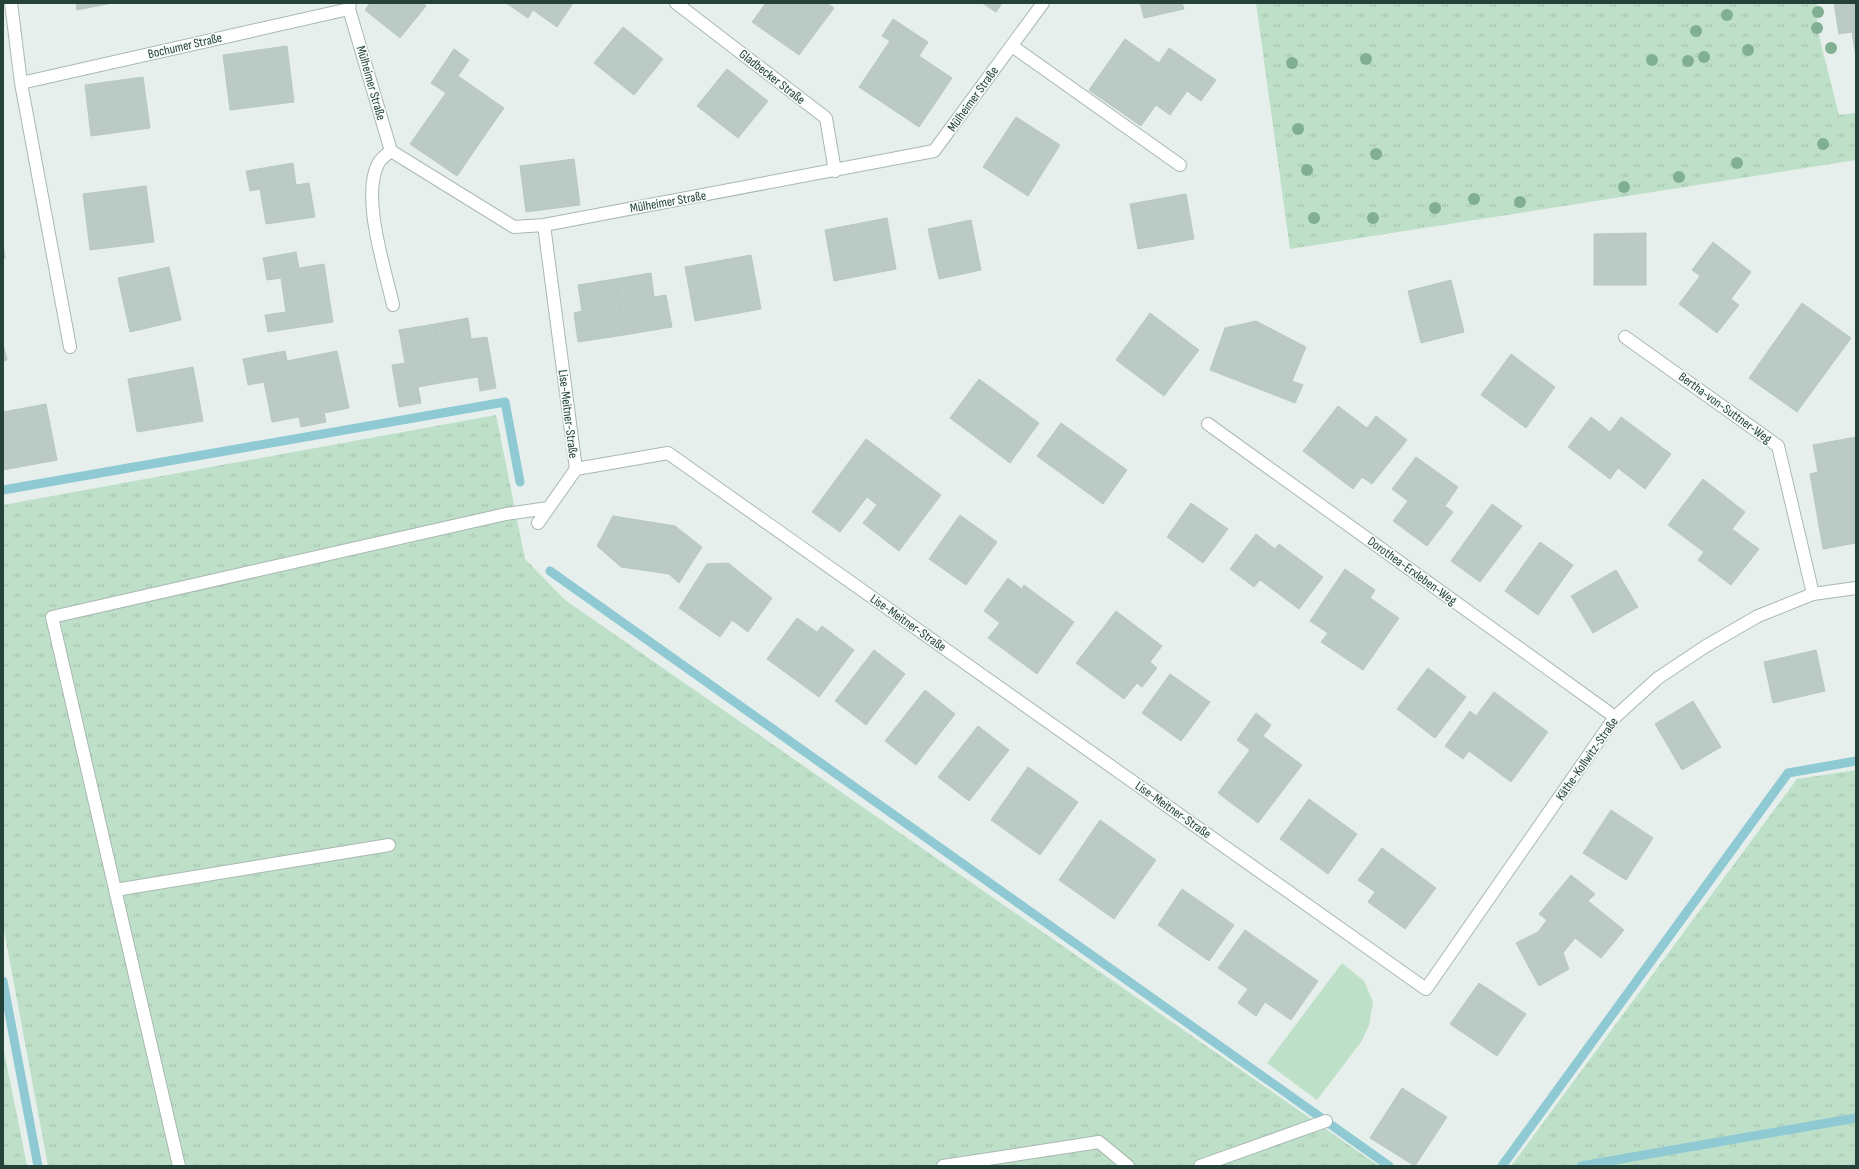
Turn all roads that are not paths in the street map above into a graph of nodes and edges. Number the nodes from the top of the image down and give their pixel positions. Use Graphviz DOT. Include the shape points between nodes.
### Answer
graph roads {
  1 [pos="11,3"];
  2 [pos="676,3"];
  3 [pos="1044,3"];
  4 [pos="350,6"];
  5 [pos="1012,46"];
  6 [pos="21,83"];
  7 [pos="391,150"];
  8 [pos="1180,165"];
  9 [pos="835,171"];
  10 [pos="544,225"];
  11 [pos="393,305"];
  12 [pos="1625,337"];
  13 [pos="70,347"];
  14 [pos="1208,424"];
  15 [pos="576,469"];
  16 [pos="548,508"];
  17 [pos="538,523"];
  18 [pos="1856,588"];
  19 [pos="1813,594"];
  20 [pos="1616,717"];
  21 [pos="389,844"];
  22 [pos="115,890"];
  23 [pos="1426,989"];
  24 [pos="1326,1121"];
  25 [pos="179,1166"];
  26 [pos="943,1166"];
  27 [pos="1128,1166"];
  28 [pos="1200,1166"];
  1 -- 6 [label="street"];
  2 -- 9 [label="street, Gladbecker Straße" via="826,118"];
  3 -- 5 [label="street, Mülheimer Straße"];
  4 -- 6 [label="street, Bochumer Straße"];
  4 -- 7 [label="street, Mülheimer Straße"];
  5 -- 8 [label="street"];
  5 -- 9 [label="street, Mülheimer Straße" via="934,151"];
  6 -- 13 [label="street"];
  7 -- 10 [label="street, Mülheimer Straße" via="514,227"];
  7 -- 11 [label="street" via="378,164 372,189 373,220"];
  9 -- 10 [label="street, Mülheimer Straße"];
  10 -- 15 [label="street, Lise-Meitner-Straße"];
  12 -- 19 [label="street, Bertha-von-Suttner-Weg" via="1778,446"];
  14 -- 20 [label="street, Dorothea-Erxleben-Weg"];
  15 -- 16 [label="street"];
  15 -- 23 [label="street, Lise-Meitner-Straße" via="668,453"];
  16 -- 17 [label="street"];
  16 -- 22 [label="street" via="506,514 52,617"];
  18 -- 19 [label="street, Käthe-Kollwitz-Straße"];
  19 -- 20 [label="street, Käthe-Kollwitz-Straße" via="1758,616 1706,646 1658,678"];
  20 -- 23 [label="street, Käthe-Kollwitz-Straße"];
  21 -- 22 [label="street"];
  22 -- 25 [label="street"];
  24 -- 28 [label="street"];
  26 -- 27 [label="street" via="1100,1142"];
}
